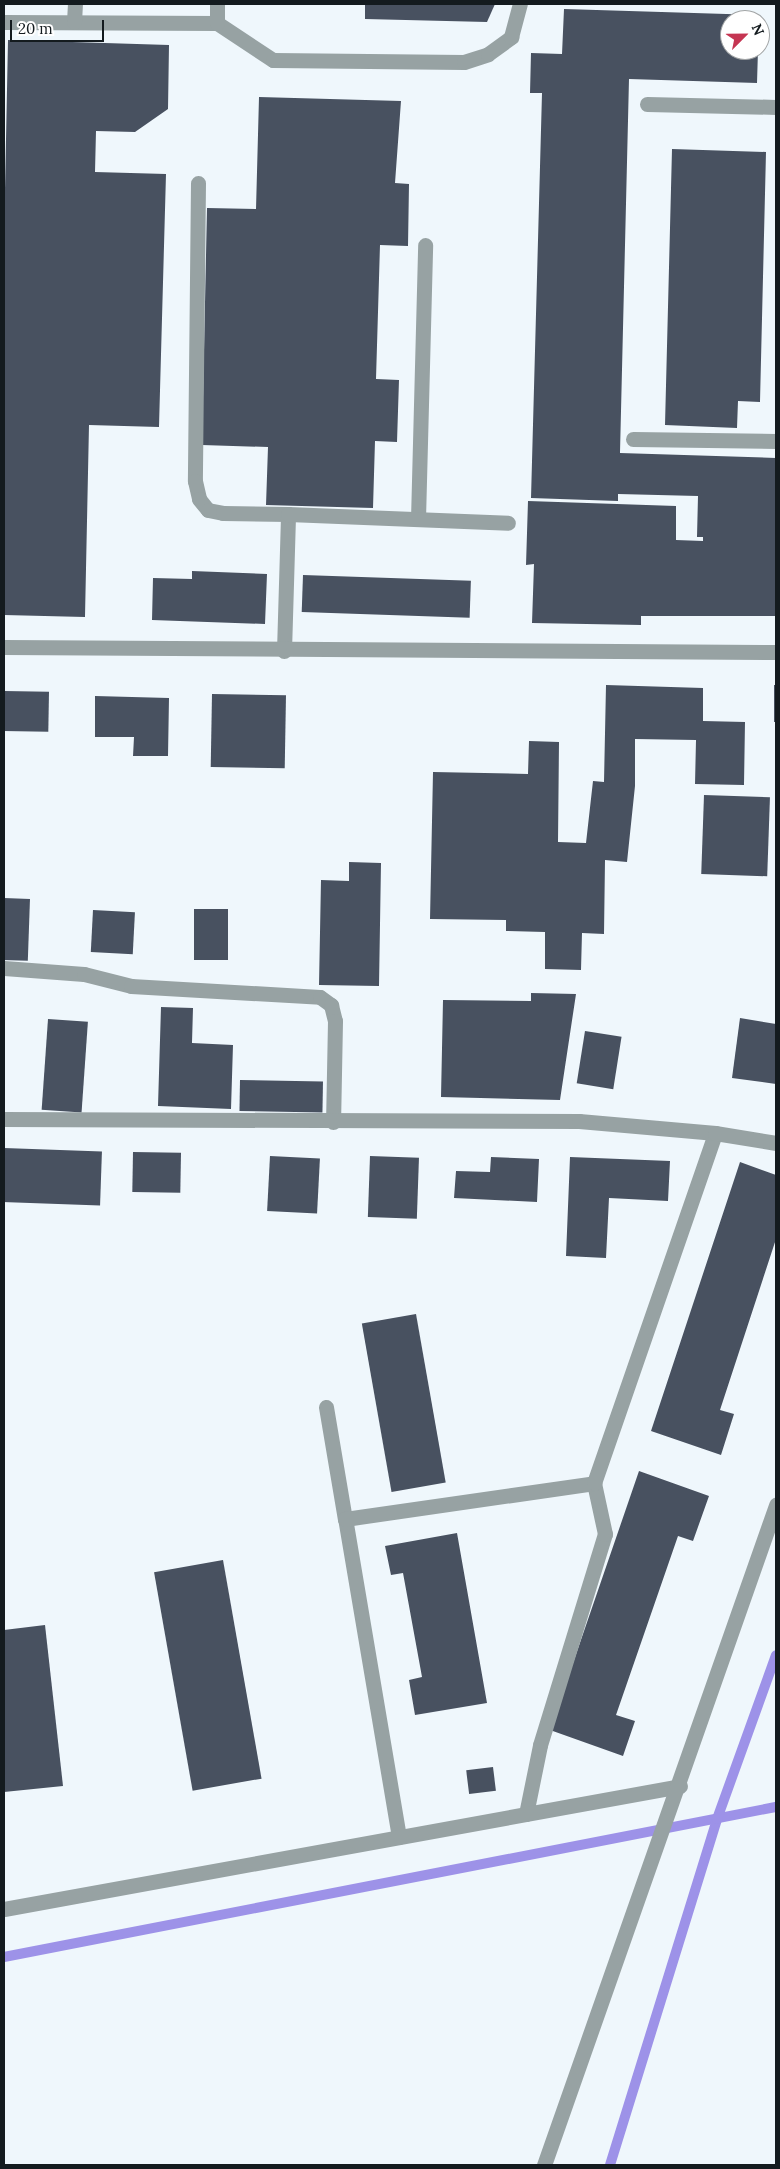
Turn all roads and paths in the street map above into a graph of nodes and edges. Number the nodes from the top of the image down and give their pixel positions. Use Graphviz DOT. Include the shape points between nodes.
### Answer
graph roads {
  1 [pos="75,4"];
  2 [pos="217,4"];
  3 [pos="520,4"];
  4 [pos="4,22"];
  5 [pos="74,22"];
  6 [pos="217,23"];
  7 [pos="647,104"];
  8 [pos="776,107"];
  9 [pos="198,183"];
  10 [pos="425,245"];
  11 [pos="633,439"];
  12 [pos="776,441"];
  13 [pos="288,514"];
  14 [pos="418,519"];
  15 [pos="508,523"];
  16 [pos="4,648"];
  17 [pos="284,651"];
  18 [pos="776,652"];
  19 [pos="4,968"];
  20 [pos="4,1119"];
  21 [pos="333,1122"];
  22 [pos="715,1133"];
  23 [pos="776,1143"];
  24 [pos="326,1408"];
  25 [pos="594,1483"];
  26 [pos="776,1505"];
  27 [pos="345,1519"];
  28 [pos="680,1786"];
  29 [pos="526,1814"];
  30 [pos="399,1837"];
  31 [pos="4,1909"];
  32 [pos="544,2165"];
  1 -- 5 [label="street"];
  2 -- 6 [label="street"];
  3 -- 6 [label="street" via="511,38 488,54 464,62 273,60"];
  4 -- 5 [label="street"];
  5 -- 6 [label="street"];
  7 -- 8 [label="street"];
  9 -- 13 [label="street" via="195,481 199,499 208,510 223,513"];
  10 -- 14 [label="street"];
  11 -- 12 [label="street"];
  13 -- 14 [label="street"];
  13 -- 17 [label="street"];
  14 -- 15 [label="street"];
  16 -- 17 [label="street"];
  17 -- 18 [label="street"];
  19 -- 21 [label="street" via="84,974 131,986 320,996 331,1005 335,1021"];
  20 -- 21 [label="street"];
  21 -- 22 [label="street" via="579,1121"];
  22 -- 23 [label="street"];
  22 -- 25 [label="street"];
  24 -- 27 [label="street"];
  25 -- 27 [label="street"];
  25 -- 29 [label="street" via="605,1534 540,1745"];
  26 -- 28 [label="street"];
  27 -- 30 [label="street"];
  28 -- 29 [label="street"];
  28 -- 32 [label="street"];
  29 -- 30 [label="street"];
  30 -- 31 [label="street"];
}
